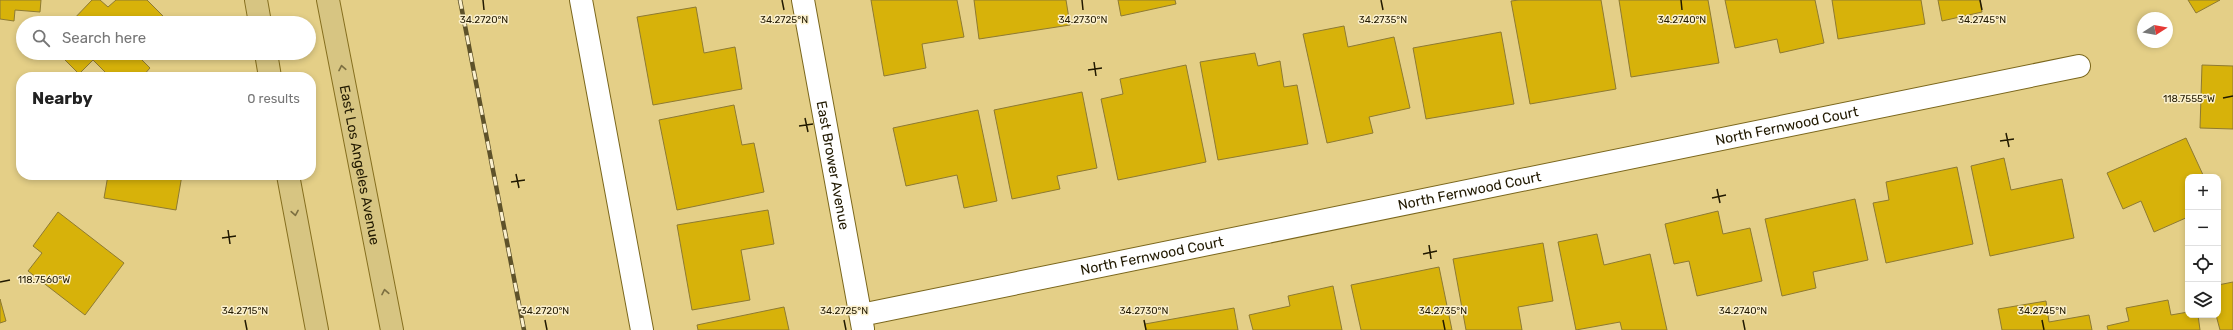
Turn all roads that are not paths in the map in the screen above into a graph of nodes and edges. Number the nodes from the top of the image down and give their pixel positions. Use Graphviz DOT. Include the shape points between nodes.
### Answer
graph roads {
  1 [pos="256,0"];
  2 [pos="328,0"];
  3 [pos="581,0"];
  4 [pos="803,0"];
  5 [pos="259,16"];
  6 [pos="267,60"];
  7 [pos="2079,66"];
  8 [pos="269,72"];
  9 [pos="289,180"];
  10 [pos="862,323"];
  11 [pos="317,330"];
  12 [pos="392,330"];
  13 [pos="642,330"];
  1 -- 5 [label="main road"];
  12 -- 2 [label="main road, East Los Angeles Avenue, one-way"];
  3 -- 13 [label="street"];
  4 -- 10 [label="street, East Brower Avenue"];
  6 -- 8 [label="main road"];
  7 -- 10 [label="street, North Fernwood Court"];
  9 -- 11 [label="main road, one-way"];
}
